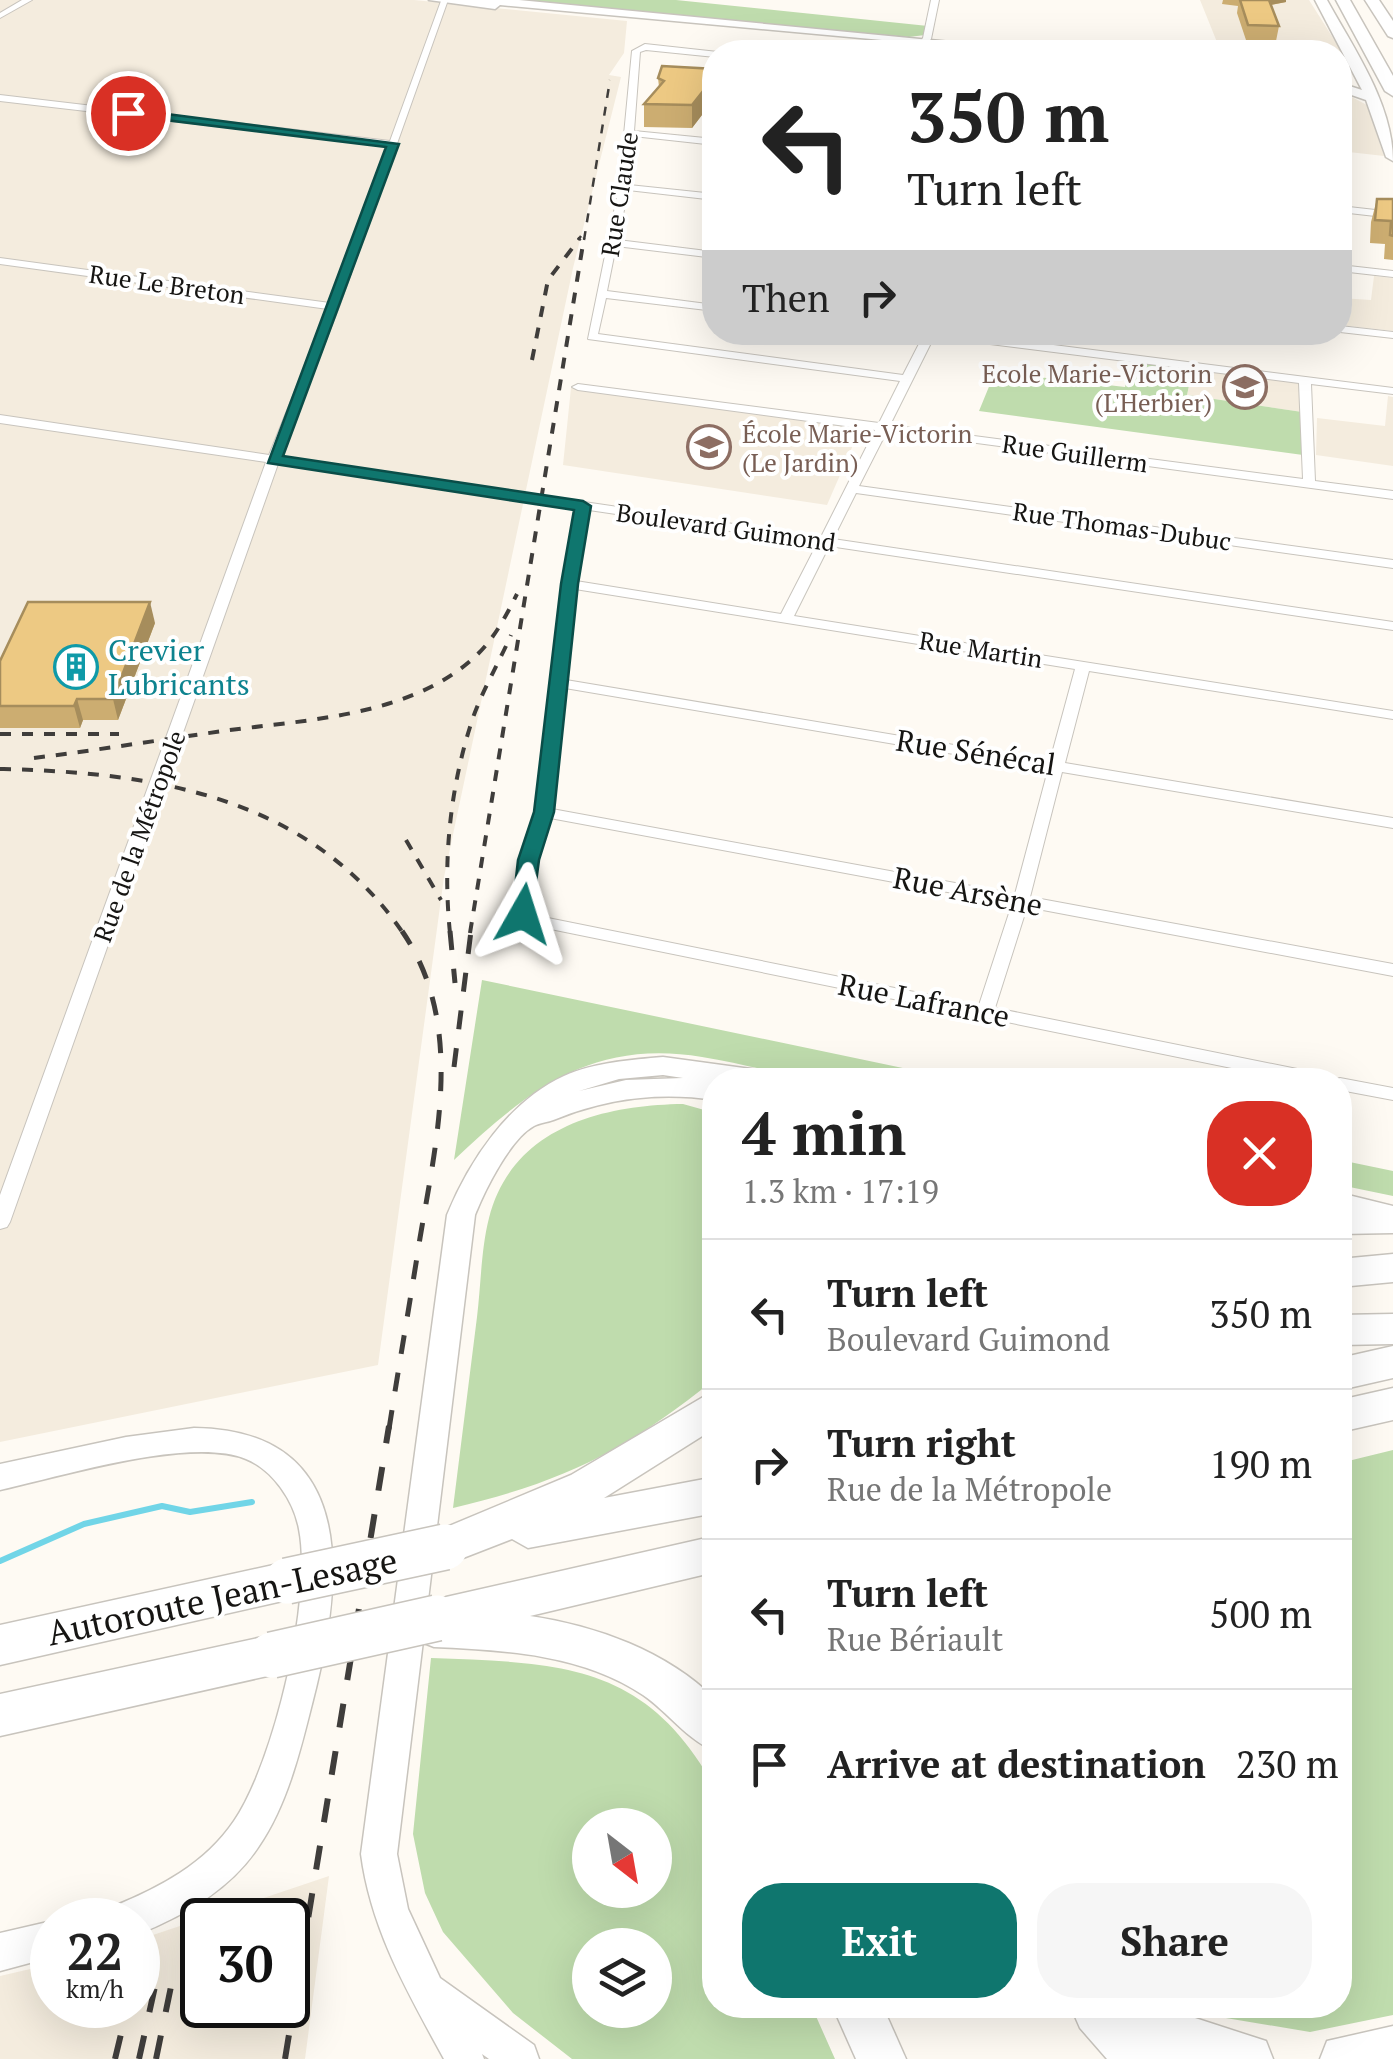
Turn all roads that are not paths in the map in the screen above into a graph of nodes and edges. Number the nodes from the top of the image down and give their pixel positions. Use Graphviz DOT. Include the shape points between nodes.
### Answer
graph roads {
  1 [pos="28,0"];
  2 [pos="435,0"];
  3 [pos="446,0"];
  4 [pos="482,0"];
  5 [pos="935,0"];
  6 [pos="1321,0"];
  7 [pos="1332,0"];
  8 [pos="1347,0"];
  9 [pos="1359,0"];
  10 [pos="1372,0"];
  11 [pos="0,16"];
  12 [pos="631,16"];
  13 [pos="1393,33"];
  14 [pos="855,40"];
  15 [pos="922,40"];
  16 [pos="1345,40"];
  17 [pos="1351,40"];
  18 [pos="1352,41"];
  19 [pos="1352,51"];
  20 [pos="702,52"];
  21 [pos="1393,56"];
  22 [pos="1393,74"];
  23 [pos="1373,85"];
  24 [pos="0,98"];
  25 [pos="1393,120"];
  26 [pos="629,132"];
  27 [pos="702,140"];
  28 [pos="393,144"];
  29 [pos="1393,157"];
  30 [pos="624,187"];
  31 [pos="702,196"];
  32 [pos="1352,211"];
  33 [pos="1393,215"];
  34 [pos="613,243"];
  35 [pos="702,253"];
  36 [pos="0,262"];
  37 [pos="1352,269"];
  38 [pos="1393,274"];
  39 [pos="602,294"];
  40 [pos="702,306"];
  41 [pos="334,307"];
  42 [pos="1352,330"];
  43 [pos="1393,335"];
  44 [pos="922,345"];
  45 [pos="1026,345"];
  46 [pos="908,379"];
  47 [pos="1305,379"];
  48 [pos="578,388"];
  49 [pos="1393,390"];
  50 [pos="0,419"];
  51 [pos="883,428"];
  52 [pos="274,459"];
  53 [pos="1308,484"];
  54 [pos="852,489"];
  55 [pos="1393,495"];
  56 [pos="583,506"];
  57 [pos="825,542"];
  58 [pos="1393,564"];
  59 [pos="570,584"];
  60 [pos="786,618"];
  61 [pos="1393,626"];
  62 [pos="1083,665"];
  63 [pos="559,682"];
  64 [pos="1393,715"];
  65 [pos="1057,766"];
  66 [pos="544,812"];
  67 [pos="1393,823"];
  68 [pos="1021,901"];
  69 [pos="1393,970"];
  70 [pos="984,1012"];
  71 [pos="1262,1068"];
  72 [pos="702,1069"];
  73 [pos="1352,1086"];
  74 [pos="702,1090"];
  75 [pos="1393,1094"];
  76 [pos="519,1126"];
  77 [pos="1352,1205"];
  78 [pos="1393,1216"];
  79 [pos="0,1222"];
  80 [pos="1352,1224"];
  81 [pos="1393,1224"];
  82 [pos="1393,1268"];
  83 [pos="1352,1272"];
  84 [pos="1393,1329"];
  85 [pos="1352,1330"];
  86 [pos="1393,1362"];
  87 [pos="1352,1371"];
  88 [pos="1393,1404"];
  89 [pos="1352,1413"];
  90 [pos="702,1415"];
  91 [pos="0,1477"];
  92 [pos="702,1497"];
  93 [pos="444,1547"];
  94 [pos="702,1557"];
  95 [pos="424,1624"];
  96 [pos="0,1644"];
  97 [pos="0,1716"];
  98 [pos="702,1718"];
  99 [pos="160,1904"];
  100 [pos="30,1944"];
  101 [pos="0,1952"];
  102 [pos="428,1988"];
  103 [pos="863,2018"];
  104 [pos="1105,2018"];
  105 [pos="1127,2018"];
  106 [pos="1393,2051"];
  107 [pos="465,2059"];
  108 [pos="520,2059"];
  109 [pos="881,2059"];
  110 [pos="1141,2059"];
  111 [pos="1248,2059"];
  112 [pos="1346,2059"];
  1 -- 11 [label="street"];
  2 -- 3 [label="street"];
  3 -- 12 [label="street"];
  3 -- 28 [label="street, Rue de la Métropole"];
  4 -- 12 [label="street"];
  5 -- 15 [label="street"];
  6 -- 16 [label="street"];
  7 -- 17 [label="street"];
  8 -- 22 [label="highway"];
  8 -- 23 [label="highway"];
  9 -- 21 [label="highway"];
  10 -- 13 [label="highway"];
  12 -- 14 [label="street"];
  18 -- 23 [label="street"];
  19 -- 23 [label="street"];
  20 -- 26 [label="street, Rue Claude" via="646,46 636,51"];
  23 -- 25 [label="street"];
  23 -- 29 [label="street"];
  24 -- 28 [label="street"];
  26 -- 27 [label="street"];
  26 -- 30 [label="street, Rue Claude"];
  28 -- 41 [label="street, Rue de la Métropole"];
  30 -- 31 [label="street"];
  30 -- 34 [label="street, Rue Claude"];
  32 -- 33 [label="street"];
  34 -- 35 [label="street"];
  34 -- 39 [label="street, Rue Claude"];
  36 -- 41 [label="street, Rue Le Breton"];
  37 -- 38 [label="street"];
  39 -- 40 [label="street"];
  39 -- 46 [label="street, Rue Claude" via="592,337"];
  41 -- 52 [label="street, Rue de la Métropole"];
  42 -- 43 [label="street"];
  44 -- 46 [label="street"];
  45 -- 47 [label="street"];
  46 -- 51 [label="street"];
  47 -- 49 [label="street"];
  47 -- 53 [label="street"];
  48 -- 51 [label="street, Rue Guillerm"];
  50 -- 52 [label="street, Boulevard Guimond"];
  51 -- 53 [label="street, Rue Guillerm"];
  51 -- 54 [label="street"];
  52 -- 56 [label="street, Boulevard Guimond"];
  52 -- 79 [label="street, Rue de la Métropole"];
  53 -- 55 [label="street, Rue Guillerm"];
  54 -- 57 [label="street"];
  54 -- 58 [label="street, Rue Thomas-Dubuc"];
  56 -- 57 [label="street, Boulevard Guimond"];
  56 -- 59 [label="street"];
  57 -- 60 [label="street"];
  57 -- 61 [label="street, Boulevard Guimond"];
  59 -- 60 [label="street, Rue Martin"];
  59 -- 63 [label="street"];
  60 -- 62 [label="street, Rue Martin"];
  62 -- 64 [label="street, Rue Martin"];
  62 -- 65 [label="street"];
  63 -- 65 [label="street, Rue Sénécal"];
  63 -- 66 [label="street"];
  65 -- 67 [label="street, Rue Sénécal"];
  65 -- 68 [label="street"];
  66 -- 68 [label="street, Rue Arsène"];
  66 -- 70 [label="street, Rue Lafrance" via="529,860 526,919"];
  68 -- 69 [label="street, Rue Arsène"];
  68 -- 70 [label="street"];
  70 -- 71 [label="street, Rue Lafrance"];
  72 -- 76 [label="street" via="619,1070 564,1086"];
  73 -- 75 [label="street"];
  74 -- 76 [label="street" via="620,1088"];
  76 -- 102 [label="street" via="481,1169 462,1215 382,1815 387,1903"];
  77 -- 78 [label="street"];
  80 -- 81 [label="street"];
  82 -- 83 [label="highway"];
  84 -- 85 [label="highway"];
  86 -- 87 [label="highway"];
  88 -- 89 [label="highway"];
  90 -- 93 [label="highway" via="623,1471"];
  91 -- 99 [label="street" via="173,1444 236,1443 259,1451 287,1474 315,1525 315,1594 290,1734 271,1791 248,1832 213,1869"];
  92 -- 93 [label="highway"];
  93 -- 96 [label="highway, Autoroute Jean-Lesage, bridge"];
  94 -- 95 [label="highway"];
  95 -- 97 [label="highway, bridge"];
  95 -- 98 [label="highway" via="533,1633 602,1651 659,1680"];
  100 -- 101 [label="street"];
  102 -- 107 [label="street"];
  102 -- 108 [label="street"];
  103 -- 109 [label="highway"];
  104 -- 110 [label="highway"];
  105 -- 111 [label="highway"];
  106 -- 112 [label="highway"];
}
